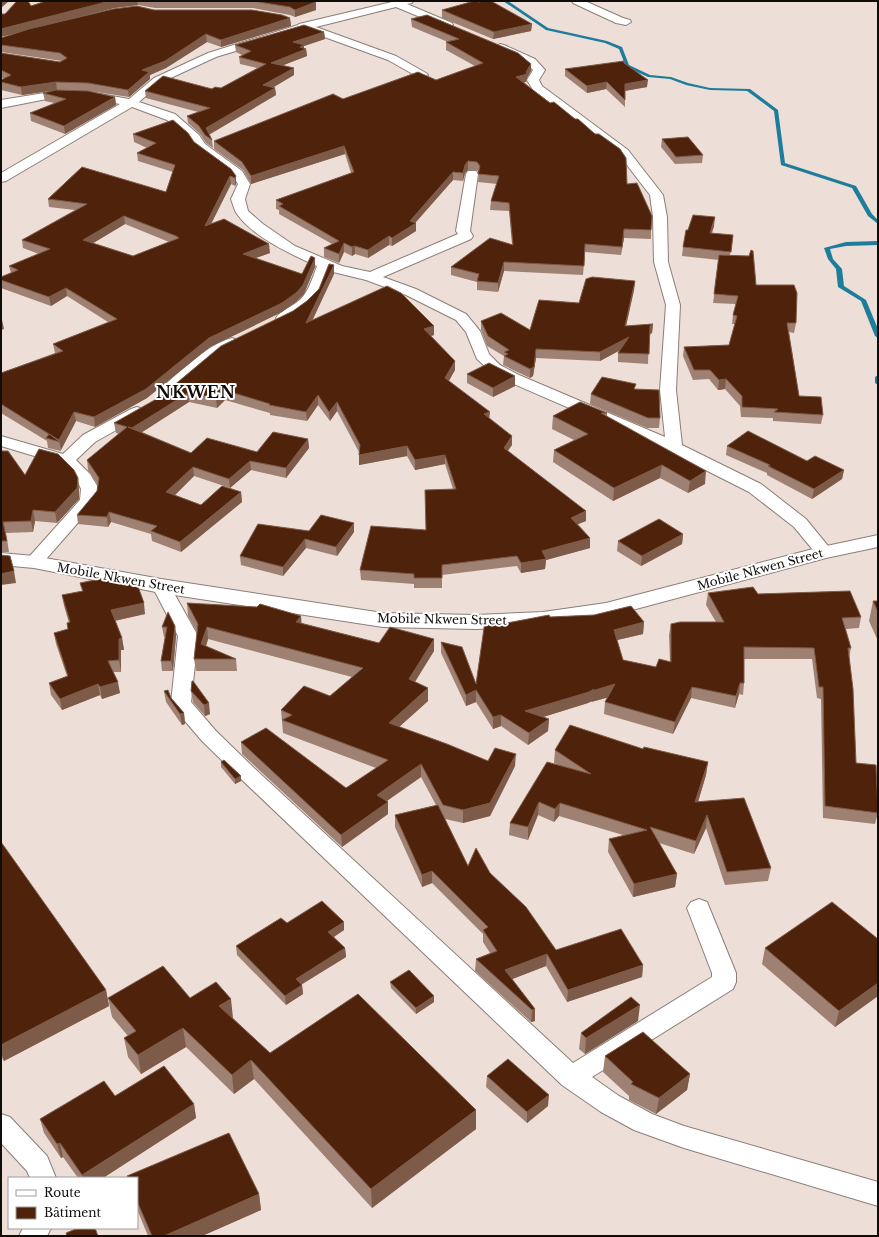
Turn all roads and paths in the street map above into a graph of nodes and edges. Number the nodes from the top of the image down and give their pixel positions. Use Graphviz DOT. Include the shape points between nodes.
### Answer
graph roads {
  1 [pos="372,1"];
  2 [pos="410,1"];
  3 [pos="577,1"];
  4 [pos="397,4"];
  5 [pos="384,6"];
  6 [pos="292,21"];
  7 [pos="626,22"];
  8 [pos="304,26"];
  9 [pos="460,30"];
  10 [pos="488,42"];
  11 [pos="422,75"];
  12 [pos="131,103"];
  13 [pos="1,104"];
  14 [pos="1,165"];
  15 [pos="17,168"];
  16 [pos="472,174"];
  17 [pos="1,178"];
  18 [pos="325,264"];
  19 [pos="371,277"];
  20 [pos="267,326"];
  21 [pos="246,337"];
  22 [pos="1,441"];
  23 [pos="674,447"];
  24 [pos="67,460"];
  25 [pos="878,541"];
  26 [pos="824,552"];
  27 [pos="1,559"];
  28 [pos="34,562"];
  29 [pos="161,586"];
  30 [pos="699,908"];
  31 [pos="571,1077"];
  32 [pos="1,1125"];
  33 [pos="42,1177"];
  34 [pos="878,1194"];
  1 -- 5 [label="street"];
  2 -- 4 [label="street"];
  3 -- 7 [label="street"];
  4 -- 5 [label="street"];
  4 -- 9 [label="street"];
  5 -- 8 [label="street"];
  6 -- 8 [label="street"];
  8 -- 11 [label="street" via="392,58"];
  8 -- 12 [label="street" via="212,55 158,80"];
  10 -- 23 [label="street" via="531,61 539,70 533,80 537,88 624,153 656,195 660,217 661,262 673,305 668,390"];
  12 -- 13 [label="street" via="89,95 57,94"];
  12 -- 15 [label="street"];
  12 -- 18 [label="street" via="171,117 195,138 200,146 238,174 244,184 238,199 242,212 258,227 290,249"];
  14 -- 15 [label="street"];
  15 -- 17 [label="street"];
  16 -- 19 [label="street" via="463,231 466,236"];
  18 -- 19 [label="street"];
  18 -- 20 [label="street" via="311,297 288,316"];
  19 -- 23 [label="street" via="442,306 461,317 473,331 482,356 495,368"];
  21 -- 24 [label="street" via="216,351 151,404 80,444"];
  22 -- 24 [label="street"];
  23 -- 26 [label="street" via="755,488 800,524"];
  24 -- 28 [label="street" via="87,483 90,489 88,501"];
  25 -- 26 [label="highway, Mobile Nkwen Street"];
  26 -- 29 [label="highway, Mobile Nkwen Street" via="606,610 543,619 476,622 383,620"];
  27 -- 28 [label="highway, Mobile Nkwen Street"];
  28 -- 29 [label="highway, Mobile Nkwen Street"];
  29 -- 31 [label="street" via="188,636 180,703 247,773"];
  30 -- 31 [label="street" via="724,973 724,982"];
  31 -- 34 [label="street" via="610,1104 643,1122 684,1137"];
  32 -- 33 [label="street" via="38,1164"];
}
